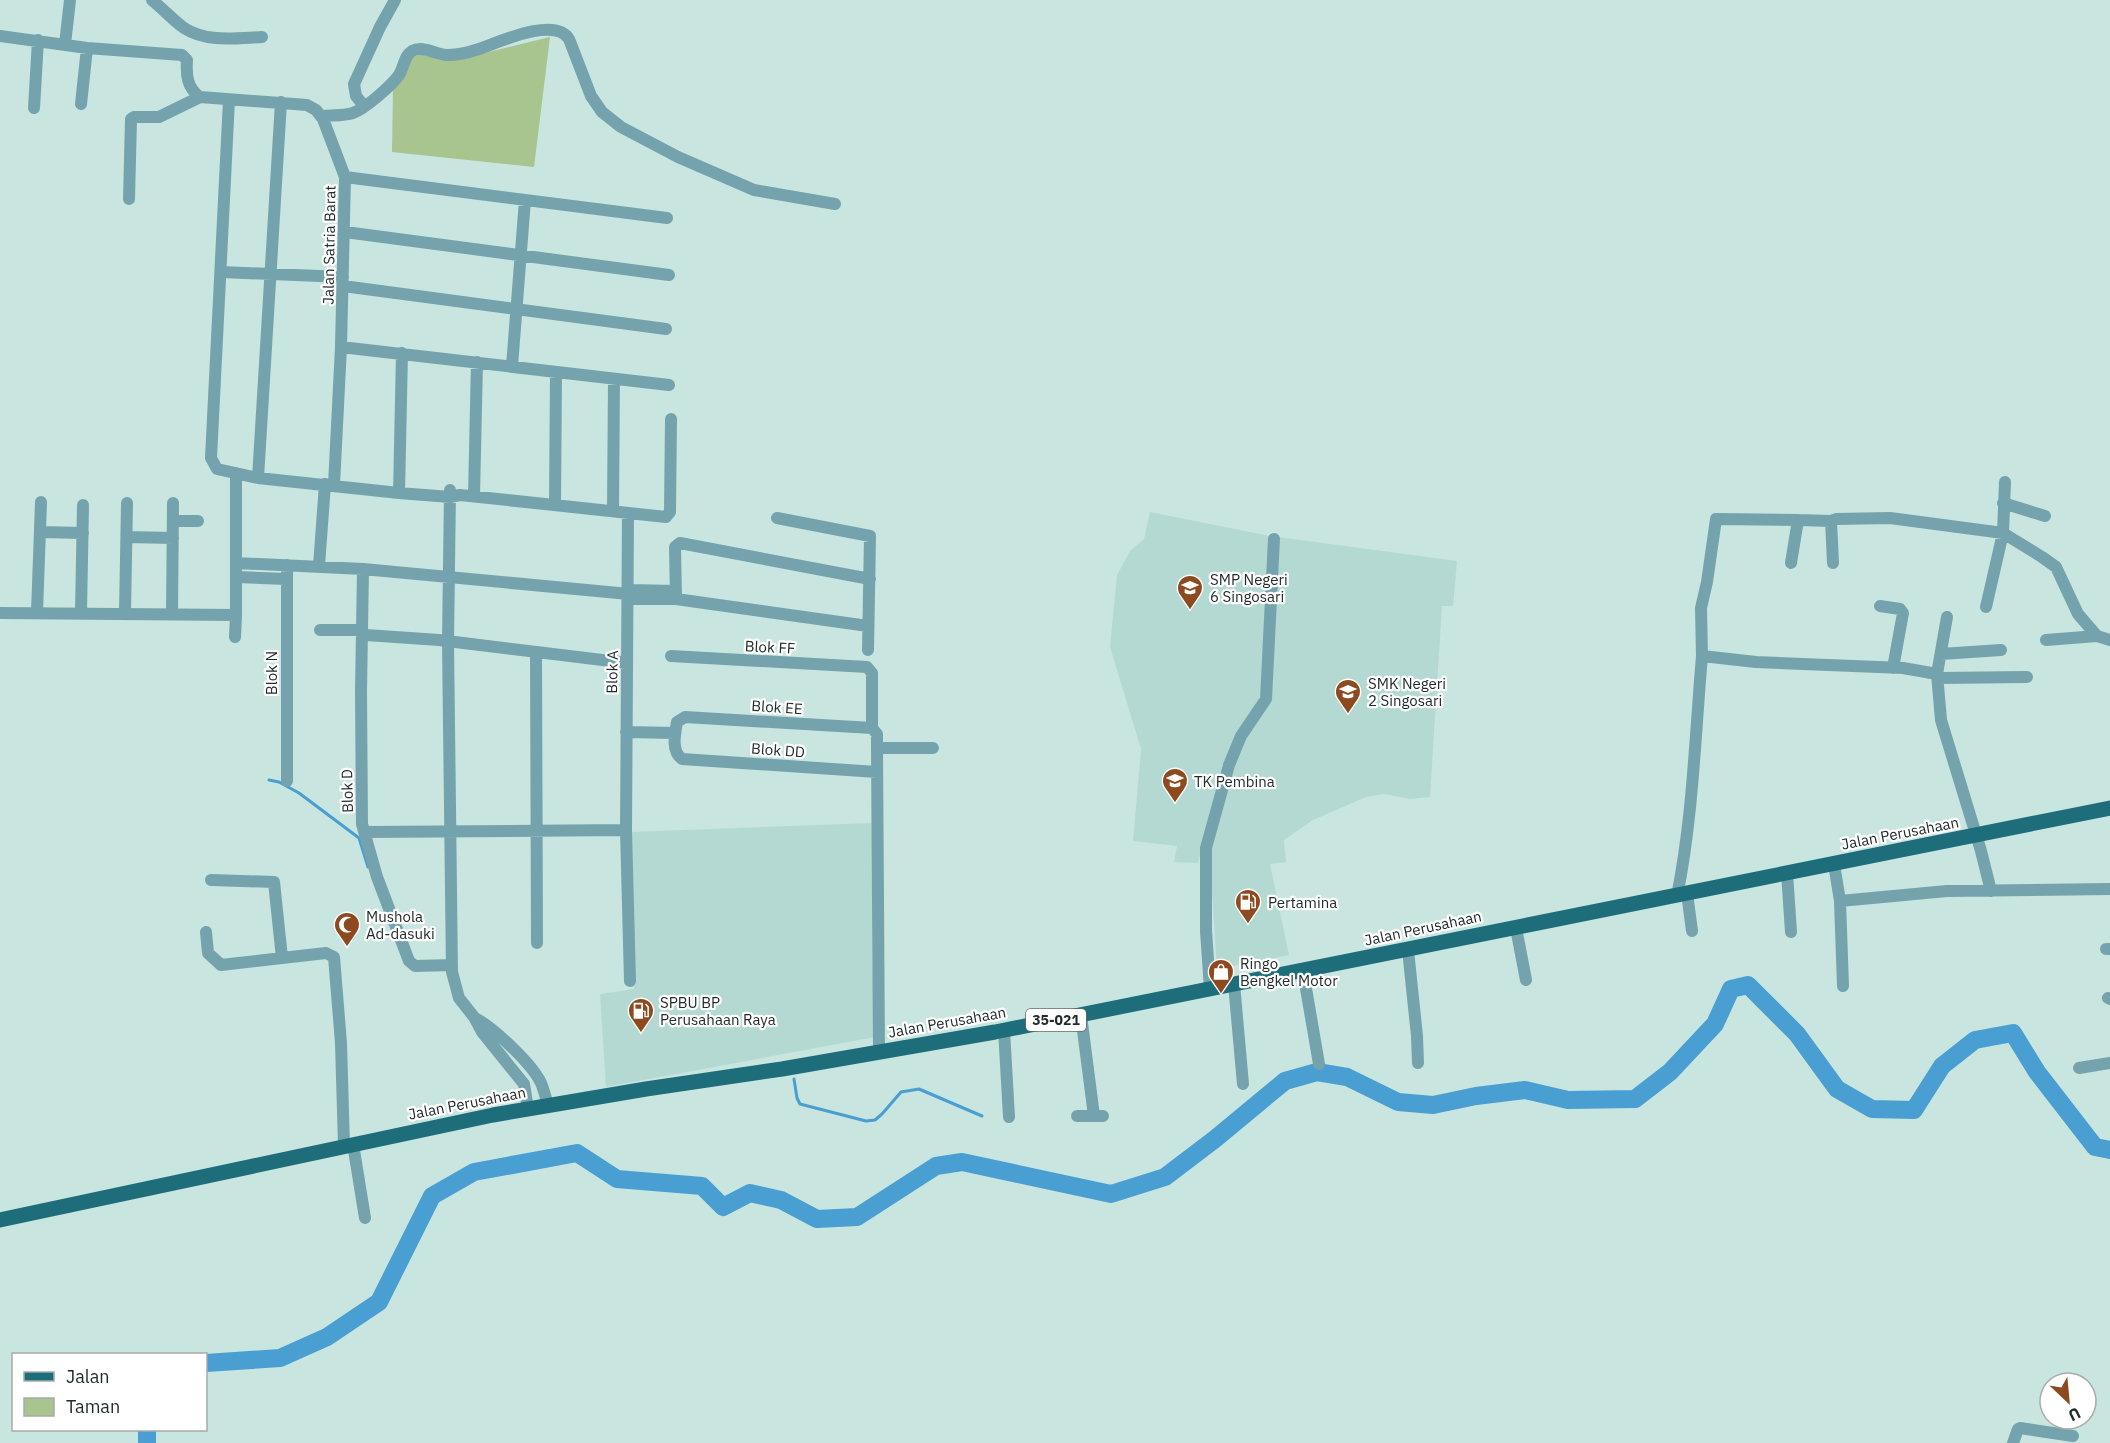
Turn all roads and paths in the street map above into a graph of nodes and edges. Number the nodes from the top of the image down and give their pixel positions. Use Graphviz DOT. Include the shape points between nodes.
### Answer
graph roads {
  1 [pos="70,0"];
  2 [pos="152,0"];
  3 [pos="395,0"];
  4 [pos="0,36"];
  5 [pos="262,37"];
  6 [pos="38,40"];
  7 [pos="65,44"];
  8 [pos="87,48"];
  9 [pos="200,97"];
  10 [pos="229,100"];
  11 [pos="281,102"];
  12 [pos="81,104"];
  13 [pos="34,108"];
  14 [pos="359,109"];
  15 [pos="327,116"];
  16 [pos="345,177"];
  17 [pos="129,199"];
  18 [pos="525,200"];
  19 [pos="835,204"];
  20 [pos="667,218"];
  21 [pos="345,232"];
  22 [pos="522,255"];
  23 [pos="221,272"];
  24 [pos="272,273"];
  25 [pos="669,275"];
  26 [pos="343,281"];
  27 [pos="518,309"];
  28 [pos="666,329"];
  29 [pos="341,346"];
  30 [pos="402,353"];
  31 [pos="477,362"];
  32 [pos="512,366"];
  33 [pos="556,372"];
  34 [pos="614,379"];
  35 [pos="669,385"];
  36 [pos="671,419"];
  37 [pos="236,474"];
  38 [pos="258,478"];
  39 [pos="2005,482"];
  40 [pos="330,484"];
  41 [pos="397,489"];
  42 [pos="453,494"];
  43 [pos="474,496"];
  44 [pos="41,502"];
  45 [pos="127,503"];
  46 [pos="173,503"];
  47 [pos="2004,503"];
  48 [pos="83,505"];
  49 [pos="555,505"];
  50 [pos="614,511"];
  51 [pos="628,514"];
  52 [pos="2045,516"];
  53 [pos="777,518"];
  54 [pos="173,520"];
  55 [pos="198,520"];
  56 [pos="1798,520"];
  57 [pos="1831,521"];
  58 [pos="40,532"];
  59 [pos="83,533"];
  60 [pos="2003,533"];
  61 [pos="127,537"];
  62 [pos="173,538"];
  63 [pos="1274,539"];
  64 [pos="237,563"];
  65 [pos="1791,563"];
  66 [pos="1833,563"];
  67 [pos="287,565"];
  68 [pos="319,566"];
  69 [pos="363,569"];
  70 [pos="237,577"];
  71 [pos="448,578"];
  72 [pos="286,579"];
  73 [pos="870,579"];
  74 [pos="629,595"];
  75 [pos="676,595"];
  76 [pos="1880,606"];
  77 [pos="1986,607"];
  78 [pos="37,612"];
  79 [pos="81,612"];
  80 [pos="0,613"];
  81 [pos="125,613"];
  82 [pos="172,614"];
  83 [pos="236,615"];
  84 [pos="1947,617"];
  85 [pos="868,626"];
  86 [pos="320,630"];
  87 [pos="362,633"];
  88 [pos="2097,636"];
  89 [pos="236,637"];
  90 [pos="2046,640"];
  91 [pos="2110,640"];
  92 [pos="448,642"];
  93 [pos="868,650"];
  94 [pos="2001,650"];
  95 [pos="536,652"];
  96 [pos="1941,654"];
  97 [pos="672,656"];
  98 [pos="1702,656"];
  99 [pos="627,663"];
  100 [pos="1893,668"];
  101 [pos="1937,676"];
  102 [pos="2027,677"];
  103 [pos="872,728"];
  104 [pos="626,732"];
  105 [pos="675,733"];
  106 [pos="877,748"];
  107 [pos="933,748"];
  108 [pos="877,772"];
  109 [pos="286,781"];
  110 [pos="2110,808"];
  111 [pos="626,830"];
  112 [pos="537,831"];
  113 [pos="365,832"];
  114 [pos="450,832"];
  115 [pos="1976,836"];
  116 [pos="1834,864"];
  117 [pos="1787,873"];
  118 [pos="211,880"];
  119 [pos="2110,889"];
  120 [pos="1990,891"];
  121 [pos="1682,895"];
  122 [pos="1840,901"];
  123 [pos="1516,928"];
  124 [pos="1692,931"];
  125 [pos="206,932"];
  126 [pos="1791,932"];
  127 [pos="537,943"];
  128 [pos="1408,950"];
  129 [pos="282,958"];
  130 [pos="452,965"];
  131 [pos="1303,971"];
  132 [pos="1526,980"];
  133 [pos="630,981"];
  134 [pos="1234,984"];
  135 [pos="1844,986"];
  136 [pos="1210,989"];
  137 [pos="1081,1015"];
  138 [pos="474,1017"];
  139 [pos="1004,1030"];
  140 [pos="879,1053"];
  141 [pos="1418,1063"];
  142 [pos="1319,1064"];
  143 [pos="2110,1064"];
  144 [pos="2079,1068"];
  145 [pos="1243,1084"];
  146 [pos="548,1106"];
  147 [pos="528,1109"];
  148 [pos="1077,1116"];
  149 [pos="1009,1118"];
  150 [pos="349,1145"];
  151 [pos="365,1218"];
  152 [pos="0,1221"];
  153 [pos="2073,1436"];
  154 [pos="2013,1443"];
  1 -- 7 [label="street"];
  2 -- 5 [label="street" via="183,27 202,36"];
  3 -- 14 [label="street" via="354,84"];
  4 -- 6 [label="street"];
  6 -- 7 [label="street"];
  6 -- 13 [label="street"];
  7 -- 8 [label="street"];
  8 -- 9 [label="street" via="182,55 187,60 189,84"];
  8 -- 12 [label="street"];
  9 -- 10 [label="street"];
  9 -- 17 [label="street" via="159,117 131,119"];
  10 -- 11 [label="street"];
  10 -- 23 [label="street"];
  11 -- 15 [label="street" via="307,105"];
  11 -- 24 [label="street"];
  14 -- 15 [label="street"];
  14 -- 19 [label="street" via="399,76 414,51 456,55 519,35 558,30 569,39 597,106 621,128 754,190"];
  15 -- 16 [label="street, Jalan Satria Barat"];
  16 -- 18 [label="street"];
  16 -- 21 [label="street, Jalan Satria Barat"];
  18 -- 20 [label="street"];
  18 -- 22 [label="street"];
  21 -- 22 [label="street"];
  21 -- 26 [label="street, Jalan Satria Barat"];
  22 -- 25 [label="street"];
  22 -- 27 [label="street"];
  23 -- 24 [label="street"];
  23 -- 37 [label="street" via="211,458 217,469"];
  24 -- 26 [label="street"];
  24 -- 38 [label="street"];
  26 -- 27 [label="street"];
  26 -- 29 [label="street, Jalan Satria Barat"];
  27 -- 28 [label="street"];
  27 -- 32 [label="street"];
  29 -- 30 [label="street"];
  29 -- 40 [label="street, Jalan Satria Barat"];
  30 -- 31 [label="street"];
  30 -- 41 [label="street"];
  31 -- 32 [label="street"];
  31 -- 43 [label="street"];
  32 -- 33 [label="street"];
  33 -- 34 [label="street"];
  33 -- 49 [label="street"];
  34 -- 35 [label="street"];
  34 -- 50 [label="street"];
  36 -- 51 [label="street" via="670,514"];
  37 -- 38 [label="street"];
  37 -- 64 [label="street"];
  38 -- 40 [label="street"];
  39 -- 47 [label="street"];
  40 -- 41 [label="street"];
  40 -- 68 [label="street, Jalan Satria Barat"];
  41 -- 42 [label="street"];
  42 -- 43 [label="street"];
  42 -- 71 [label="street"];
  43 -- 49 [label="street"];
  44 -- 58 [label="street"];
  45 -- 61 [label="street"];
  46 -- 54 [label="street"];
  47 -- 52 [label="street"];
  47 -- 60 [label="street"];
  48 -- 59 [label="street"];
  49 -- 50 [label="street"];
  50 -- 51 [label="street"];
  51 -- 74 [label="street, Blok A"];
  53 -- 73 [label="street" via="869,535"];
  54 -- 55 [label="street"];
  54 -- 62 [label="street"];
  56 -- 57 [label="street"];
  56 -- 65 [label="street"];
  56 -- 98 [label="street" via="1715,519 1701,608"];
  57 -- 60 [label="street" via="1890,518"];
  57 -- 66 [label="street"];
  58 -- 59 [label="street"];
  58 -- 78 [label="street"];
  59 -- 79 [label="street"];
  60 -- 77 [label="street"];
  60 -- 88 [label="street" via="2056,567 2078,614"];
  61 -- 62 [label="street"];
  61 -- 81 [label="street"];
  62 -- 82 [label="street"];
  63 -- 136 [label="street" via="1266,699 1241,736 1229,765 1206,848"];
  64 -- 67 [label="street"];
  64 -- 70 [label="street"];
  67 -- 68 [label="street"];
  67 -- 72 [label="street, Blok N"];
  68 -- 69 [label="street"];
  69 -- 71 [label="street"];
  69 -- 87 [label="street, Blok D"];
  70 -- 72 [label="street"];
  70 -- 83 [label="street"];
  71 -- 74 [label="street"];
  71 -- 92 [label="street"];
  72 -- 109 [label="street, Blok N"];
  73 -- 75 [label="street" via="680,543 675,547"];
  73 -- 85 [label="street"];
  74 -- 75 [label="street"];
  74 -- 99 [label="street, Blok A"];
  75 -- 85 [label="street"];
  76 -- 100 [label="street" via="1903,613"];
  78 -- 79 [label="street"];
  78 -- 80 [label="street"];
  79 -- 81 [label="street"];
  81 -- 82 [label="street"];
  82 -- 83 [label="street"];
  83 -- 89 [label="street"];
  84 -- 96 [label="street"];
  85 -- 93 [label="street"];
  86 -- 87 [label="street"];
  87 -- 92 [label="street"];
  87 -- 113 [label="street, Blok D"];
  88 -- 90 [label="street"];
  88 -- 91 [label="street"];
  92 -- 95 [label="street"];
  92 -- 114 [label="street"];
  94 -- 96 [label="street"];
  95 -- 99 [label="street"];
  95 -- 112 [label="street"];
  96 -- 101 [label="street"];
  97 -- 103 [label="street, Blok FF" via="867,667 872,673"];
  98 -- 100 [label="street"];
  98 -- 121 [label="street"];
  99 -- 104 [label="street, Blok A"];
  100 -- 101 [label="street" via="1917,669"];
  101 -- 102 [label="street"];
  101 -- 115 [label="street" via="1941,720"];
  103 -- 105 [label="street, Blok EE" via="681,718"];
  103 -- 106 [label="street" via="877,734"];
  104 -- 105 [label="street"];
  104 -- 111 [label="street, Blok A"];
  105 -- 108 [label="street, Blok DD" via="675,749 682,759"];
  106 -- 107 [label="street"];
  106 -- 108 [label="street"];
  108 -- 140 [label="street"];
  110 -- 115 [label="main road, Jalan Perusahaan / 35-021"];
  111 -- 112 [label="street"];
  111 -- 133 [label="street, Blok A"];
  112 -- 114 [label="street"];
  112 -- 127 [label="street"];
  113 -- 114 [label="street"];
  113 -- 130 [label="street, Blok D" via="377,877 409,961 415,966"];
  114 -- 130 [label="street"];
  115 -- 116 [label="main road, Jalan Perusahaan / 35-021"];
  115 -- 120 [label="street"];
  116 -- 117 [label="main road, Jalan Perusahaan / 35-021"];
  116 -- 122 [label="street"];
  117 -- 121 [label="main road, Jalan Perusahaan / 35-021"];
  117 -- 126 [label="street"];
  118 -- 129 [label="street" via="274,882"];
  119 -- 120 [label="street"];
  120 -- 122 [label="street" via="1912,893"];
  121 -- 123 [label="main road, Jalan Perusahaan / 35-021"];
  121 -- 124 [label="street"];
  122 -- 135 [label="street"];
  123 -- 128 [label="main road, Jalan Perusahaan / 35-021"];
  123 -- 132 [label="street"];
  125 -- 129 [label="street" via="208,953 218,964"];
  128 -- 131 [label="main road, Jalan Perusahaan / 35-021"];
  128 -- 141 [label="street"];
  129 -- 150 [label="street" via="326,953 336,962"];
  130 -- 138 [label="street" via="459,998"];
  131 -- 134 [label="main road, Jalan Perusahaan / 35-021"];
  131 -- 142 [label="street"];
  134 -- 136 [label="main road, Jalan Perusahaan / 35-021"];
  134 -- 145 [label="street"];
  136 -- 137 [label="main road, Jalan Perusahaan / 35-021"];
  137 -- 139 [label="main road, Jalan Perusahaan / 35-021"];
  137 -- 148 [label="street" via="1098,1116"];
  138 -- 146 [label="street" via="489,1025 534,1072"];
  138 -- 147 [label="street" via="524,1084"];
  139 -- 140 [label="main road, Jalan Perusahaan / 35-021"];
  139 -- 149 [label="street"];
  140 -- 146 [label="main road, Jalan Perusahaan / 35-021"];
  143 -- 144 [label="street"];
  146 -- 147 [label="main road, Jalan Perusahaan / 35-021"];
  147 -- 150 [label="main road, Jalan Perusahaan / 35-021"];
  150 -- 151 [label="street"];
  150 -- 152 [label="main road, Jalan Perusahaan / 35-021"];
  153 -- 154 [label="street" via="2020,1428"];
}
